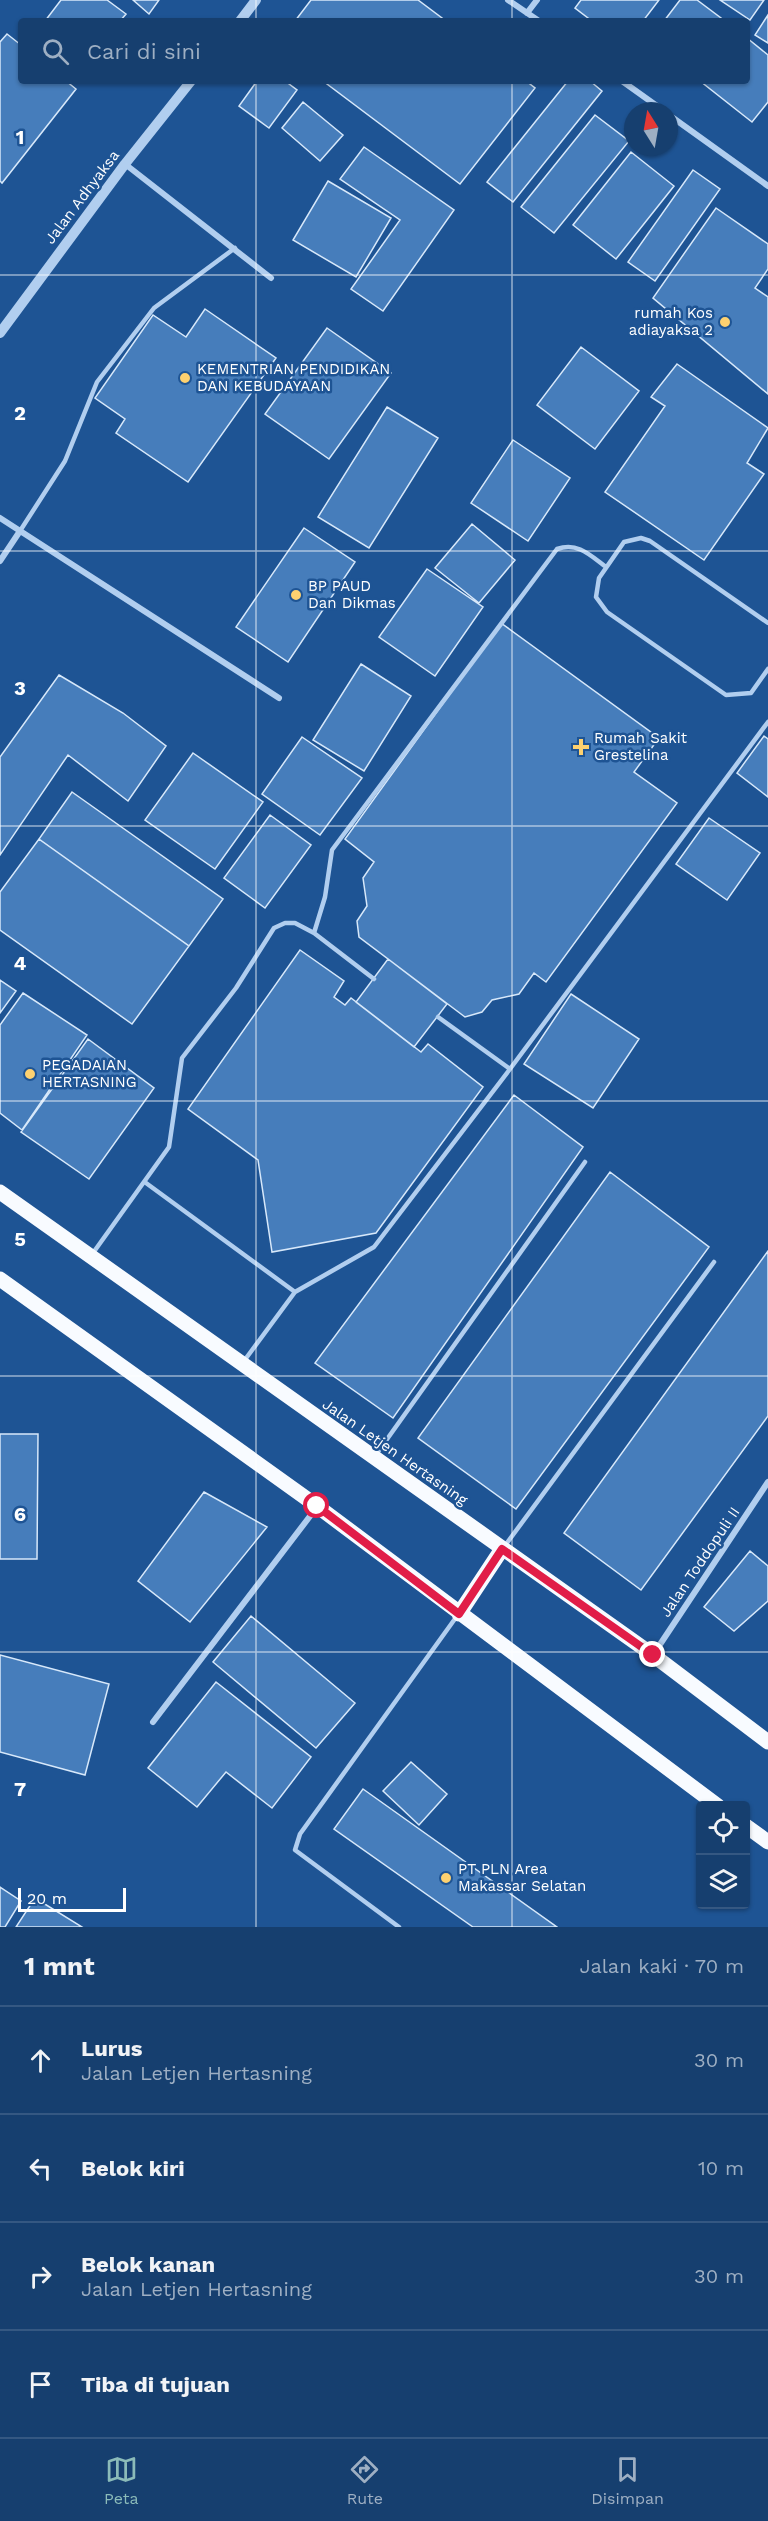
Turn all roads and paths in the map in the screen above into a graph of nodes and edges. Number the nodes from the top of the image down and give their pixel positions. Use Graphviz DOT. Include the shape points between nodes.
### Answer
graph roads {
  1 [pos="256,0"];
  2 [pos="508,0"];
  3 [pos="537,0"];
  4 [pos="527,13"];
  5 [pos="242,18"];
  6 [pos="534,18"];
  7 [pos="189,84"];
  8 [pos="626,84"];
  9 [pos="651,102"];
  10 [pos="678,121"];
  11 [pos="125,164"];
  12 [pos="768,186"];
  13 [pos="235,248"];
  14 [pos="271,278"];
  15 [pos="0,333"];
  16 [pos="0,518"];
  17 [pos="20,531"];
  18 [pos="0,561"];
  19 [pos="606,567"];
  20 [pos="768,623"];
  21 [pos="768,669"];
  22 [pos="763,676"];
  23 [pos="768,681"];
  24 [pos="279,698"];
  25 [pos="768,722"];
  26 [pos="314,933"];
  27 [pos="374,979"];
  28 [pos="438,1017"];
  29 [pos="510,1069"];
  30 [pos="585,1162"];
  31 [pos="146,1183"];
  32 [pos="0,1192"];
  33 [pos="91,1257"];
  34 [pos="714,1262"];
  35 [pos="0,1279"];
  36 [pos="295,1292"];
  37 [pos="241,1365"];
  38 [pos="374,1458"];
  39 [pos="768,1482"];
  40 [pos="317,1506"];
  41 [pos="502,1549"];
  42 [pos="459,1614"];
  43 [pos="653,1655"];
  44 [pos="153,1722"];
  45 [pos="768,1742"];
  46 [pos="711,1801"];
  47 [pos="750,1829"];
  48 [pos="768,1842"];
  49 [pos="399,1927"];
  1 -- 5 [label="street"];
  2 -- 4 [label="street"];
  3 -- 4 [label="street"];
  4 -- 6 [label="street"];
  7 -- 11 [label="street, Jalan Adhyaksa"];
  8 -- 9 [label="street"];
  10 -- 12 [label="street"];
  11 -- 13 [label="street"];
  11 -- 15 [label="street, Jalan Adhyaksa"];
  13 -- 14 [label="street"];
  13 -- 17 [label="lane" via="154,308 97,382 65,461"];
  16 -- 17 [label="street"];
  17 -- 18 [label="street"];
  17 -- 24 [label="street"];
  19 -- 20 [label="lane" via="624,542 640,538 650,541"];
  19 -- 22 [label="lane" via="599,578 596,597 607,612 726,695 751,693"];
  19 -- 26 [label="lane" via="578,547 556,549 332,850 325,897"];
  21 -- 22 [label="lane"];
  22 -- 23 [label="lane"];
  25 -- 29 [label="lane"];
  26 -- 27 [label="lane"];
  26 -- 31 [label="lane" via="295,923 274,928 236,988 182,1058 169,1147"];
  28 -- 29 [label="lane"];
  29 -- 36 [label="lane" via="374,1246"];
  30 -- 38 [label="lane"];
  31 -- 33 [label="lane"];
  31 -- 36 [label="lane"];
  32 -- 33 [label="main road, Jalan Letjen Hertasning"];
  33 -- 37 [label="main road, Jalan Letjen Hertasning"];
  34 -- 41 [label="lane"];
  35 -- 40 [label="main road"];
  36 -- 37 [label="lane"];
  37 -- 38 [label="main road, Jalan Letjen Hertasning"];
  38 -- 41 [label="main road, Jalan Letjen Hertasning"];
  39 -- 43 [label="street, Jalan Toddopuli II"];
  40 -- 42 [label="main road"];
  40 -- 44 [label="street"];
  41 -- 42 [label="main road"];
  41 -- 43 [label="main road, Jalan Letjen Hertasning"];
  42 -- 46 [label="main road"];
  42 -- 49 [label="lane" via="300,1834 295,1850"];
  43 -- 45 [label="main road, Jalan Letjen Hertasning"];
  47 -- 48 [label="main road"];
}
